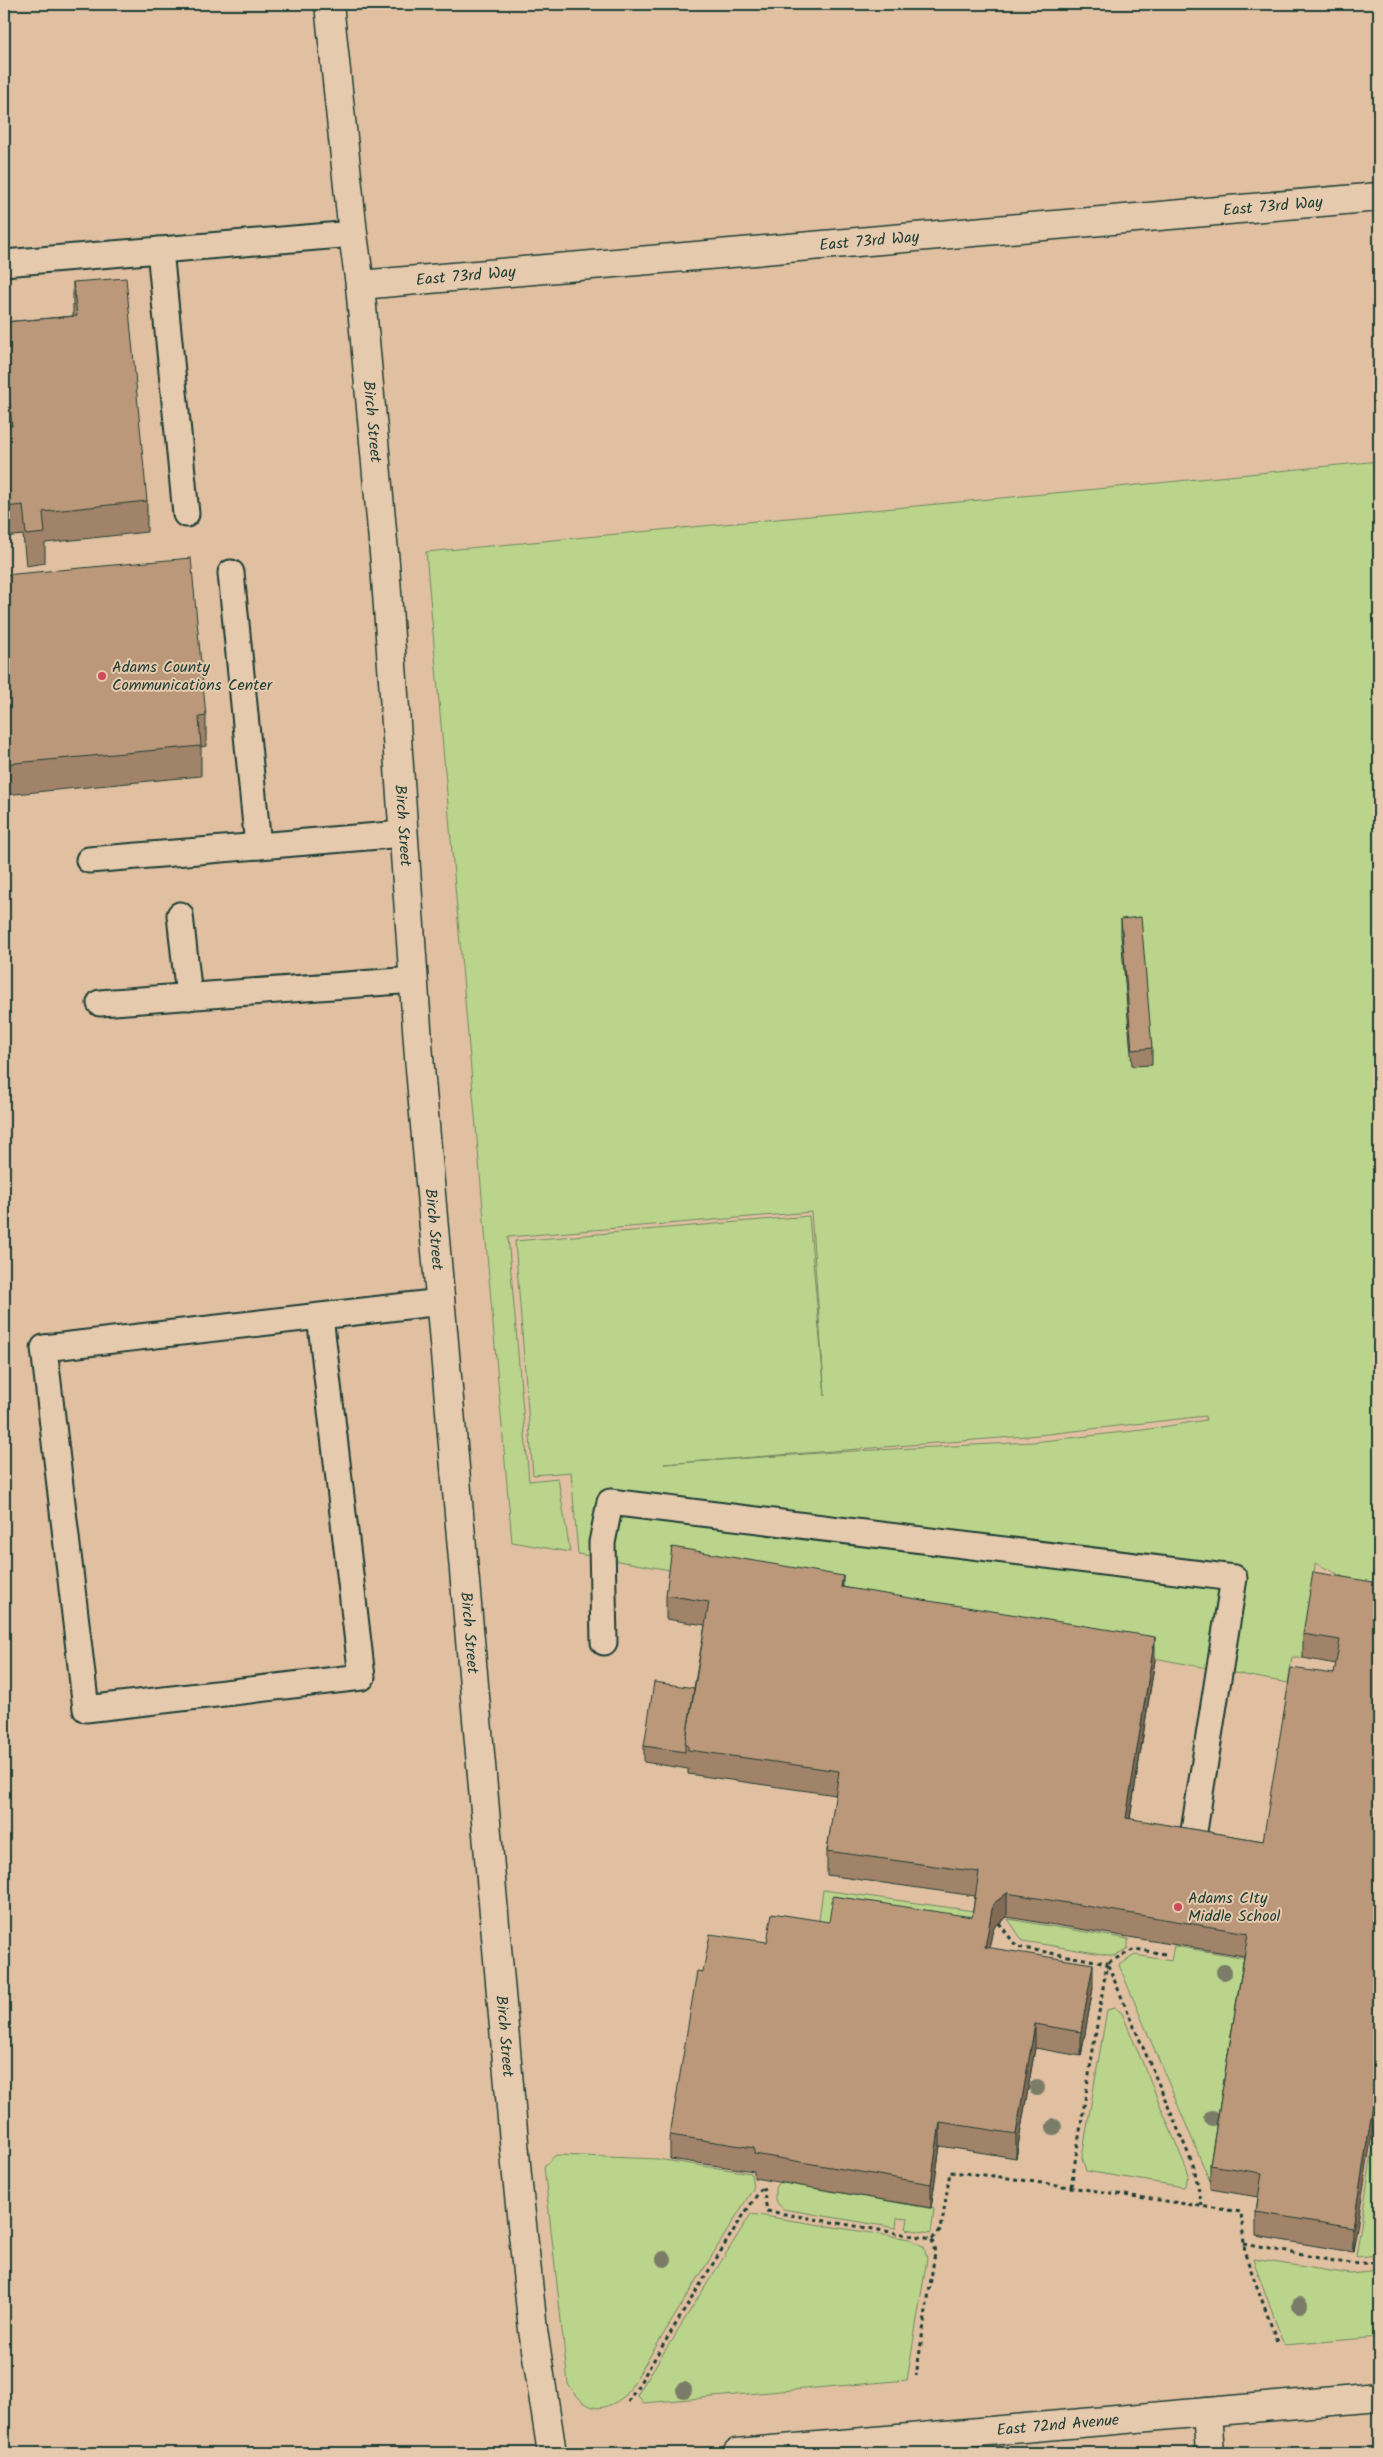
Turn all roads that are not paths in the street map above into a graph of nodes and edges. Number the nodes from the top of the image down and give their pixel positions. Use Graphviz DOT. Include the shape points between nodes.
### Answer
graph roads {
  1 [pos="329,4"];
  2 [pos="1379,197"];
  3 [pos="353,234"];
  4 [pos="160,250"];
  5 [pos="4,262"];
  6 [pos="360,285"];
  7 [pos="186,514"];
  8 [pos="231,574"];
  9 [pos="403,834"];
  10 [pos="258,846"];
  11 [pos="89,860"];
  12 [pos="180,915"];
  13 [pos="414,980"];
  14 [pos="189,997"];
  15 [pos="100,1003"];
  16 [pos="440,1302"];
  17 [pos="320,1316"];
  18 [pos="604,1642"];
  19 [pos="1194,1831"];
  20 [pos="1379,2397"];
  21 [pos="1207,2412"];
  22 [pos="552,2453"];
  23 [pos="737,2453"];
  24 [pos="1210,2453"];
  1 -- 3 [label="street, Birch Street"];
  2 -- 6 [label="street, East 73rd Way"];
  3 -- 4 [label="lane"];
  3 -- 6 [label="street, Birch Street"];
  4 -- 5 [label="lane"];
  4 -- 7 [label="lane"];
  6 -- 9 [label="street, Birch Street" via="385,564"];
  8 -- 10 [label="lane"];
  9 -- 10 [label="lane"];
  9 -- 13 [label="street, Birch Street"];
  10 -- 11 [label="lane"];
  12 -- 14 [label="lane"];
  13 -- 14 [label="lane"];
  13 -- 16 [label="street, Birch Street"];
  14 -- 15 [label="lane"];
  16 -- 17 [label="lane"];
  16 -- 22 [label="street, Birch Street" via="518,2186 533,2330"];
  17 -- 17 [label="lane" via="44,1348 86,1709 362,1677"];
  18 -- 19 [label="lane" via="602,1543 610,1502 1234,1578"];
  20 -- 21 [label="street, East 72nd Avenue"];
  21 -- 23 [label="street, East 72nd Avenue"];
  21 -- 24 [label="street"];
}
